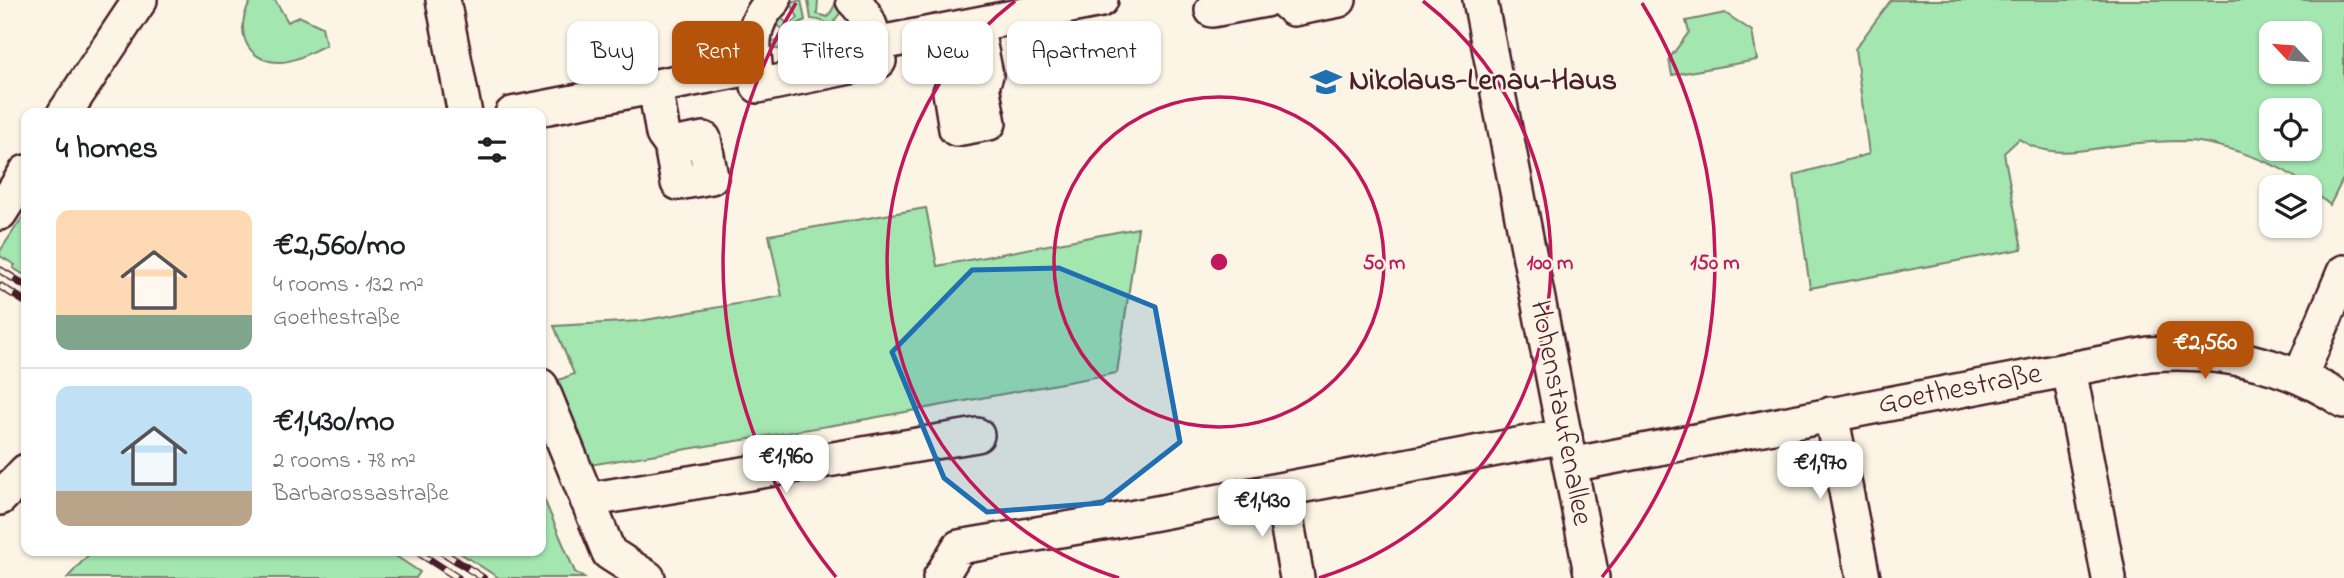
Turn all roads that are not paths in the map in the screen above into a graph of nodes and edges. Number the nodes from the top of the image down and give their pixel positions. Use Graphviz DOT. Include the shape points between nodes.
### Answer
graph roads {
  1 [pos="140,0"];
  2 [pos="443,0"];
  3 [pos="774,0"];
  4 [pos="853,0"];
  5 [pos="1101,0"];
  6 [pos="1265,0"];
  7 [pos="1283,0"];
  8 [pos="1339,0"];
  9 [pos="1480,0"];
  10 [pos="1213,13"];
  11 [pos="758,21"];
  12 [pos="869,21"];
  13 [pos="993,22"];
  14 [pos="778,82"];
  15 [pos="672,83"];
  16 [pos="758,84"];
  17 [pos="655,86"];
  18 [pos="68,108"];
  19 [pos="464,108"];
  20 [pos="543,108"];
  21 [pos="671,145"];
  22 [pos="21,180"];
  23 [pos="0,213"];
  24 [pos="2344,272"];
  25 [pos="2069,369"];
  26 [pos="2301,377"];
  27 [pos="546,398"];
  28 [pos="2344,401"];
  29 [pos="1831,414"];
  30 [pos="977,435"];
  31 [pos="1567,450"];
  32 [pos="21,476"];
  33 [pos="1280,490"];
  34 [pos="0,498"];
  35 [pos="587,500"];
  36 [pos="648,578"];
  37 [pos="940,578"];
  38 [pos="1297,578"];
  39 [pos="1592,578"];
  40 [pos="1863,578"];
  41 [pos="2109,578"];
  1 -- 18 [label="street"];
  2 -- 19 [label="street"];
  3 -- 11 [label="street"];
  4 -- 12 [label="street"];
  5 -- 13 [label="street"];
  6 -- 10 [label="street"];
  7 -- 8 [label="street" via="1293,9"];
  9 -- 31 [label="street, Hohenstaufenallee"];
  14 -- 16 [label="street"];
  15 -- 17 [label="street"];
  17 -- 20 [label="street"];
  17 -- 21 [label="street" via="663,134"];
  22 -- 23 [label="street"];
  24 -- 26 [label="street"];
  25 -- 26 [label="street, Goethestraße" via="2149,354 2191,352 2245,360"];
  25 -- 29 [label="street, Goethestraße"];
  25 -- 41 [label="street"];
  26 -- 28 [label="street, Goethestraße"];
  27 -- 35 [label="street"];
  29 -- 31 [label="street, Goethestraße"];
  29 -- 40 [label="street"];
  30 -- 35 [label="street"];
  31 -- 33 [label="street, Goethestraße"];
  31 -- 39 [label="street, Hohenstaufenallee"];
  32 -- 34 [label="street"];
  33 -- 37 [label="street, Goethestraße" via="959,547"];
  33 -- 38 [label="street"];
  35 -- 36 [label="street" via="609,553"];
}
